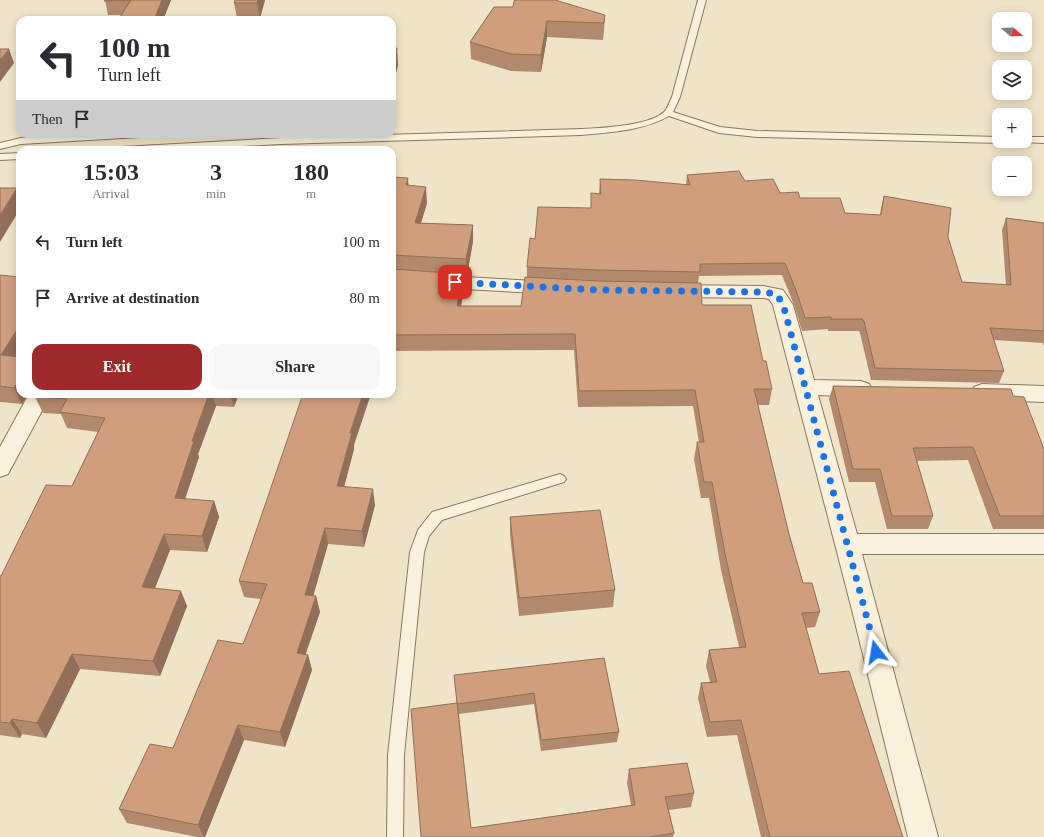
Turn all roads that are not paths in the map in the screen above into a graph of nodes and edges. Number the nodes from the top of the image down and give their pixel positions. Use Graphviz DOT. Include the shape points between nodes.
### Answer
graph roads {
  1 [pos="702,0"];
  2 [pos="668,113"];
  3 [pos="73,138"];
  4 [pos="381,138"];
  5 [pos="396,138"];
  6 [pos="992,140"];
  7 [pos="1032,140"];
  8 [pos="1044,140"];
  9 [pos="0,146"];
  10 [pos="193,146"];
  11 [pos="16,156"];
  12 [pos="0,157"];
  13 [pos="396,279"];
  14 [pos="573,289"];
  15 [pos="652,291"];
  16 [pos="804,387"];
  17 [pos="884,389"];
  18 [pos="964,392"];
  19 [pos="1044,394"];
  20 [pos="38,398"];
  21 [pos="0,468"];
  22 [pos="560,478"];
  23 [pos="847,544"];
  24 [pos="1044,544"];
  25 [pos="395,837"];
  26 [pos="923,837"];
  1 -- 2 [label="lane" via="676,97"];
  2 -- 5 [label="lane" via="652,122 626,128 581,132"];
  2 -- 6 [label="lane" via="719,130 757,134"];
  3 -- 9 [label="lane" via="21,141"];
  4 -- 10 [label="lane"];
  7 -- 8 [label="lane"];
  11 -- 12 [label="lane"];
  13 -- 14 [label="street"];
  15 -- 16 [label="street" via="776,294 783,304"];
  16 -- 17 [label="street"];
  16 -- 23 [label="street"];
  18 -- 19 [label="street"];
  20 -- 21 [label="street"];
  22 -- 25 [label="lane" via="437,516 423,534 417,552 396,755"];
  23 -- 24 [label="street"];
  23 -- 26 [label="street"];
}
